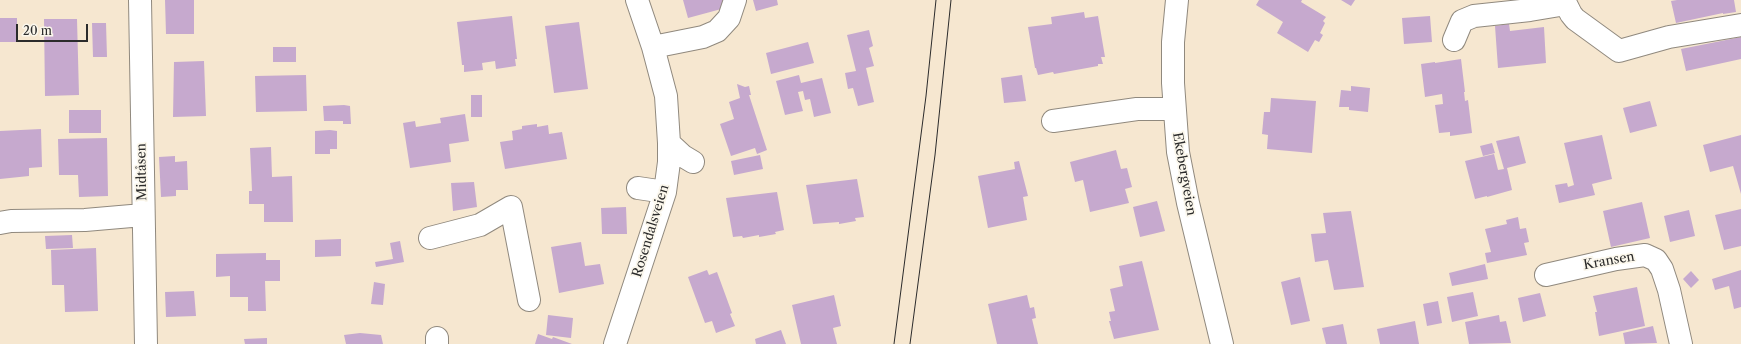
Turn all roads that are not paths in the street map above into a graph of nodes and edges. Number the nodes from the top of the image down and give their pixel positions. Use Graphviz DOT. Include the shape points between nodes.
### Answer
graph roads {
  1 [pos="140,0"];
  2 [pos="637,0"];
  3 [pos="735,0"];
  4 [pos="1177,0"];
  5 [pos="1565,2"];
  6 [pos="1741,25"];
  7 [pos="1454,40"];
  8 [pos="653,47"];
  9 [pos="1174,109"];
  10 [pos="1053,121"];
  11 [pos="670,143"];
  12 [pos="693,162"];
  13 [pos="638,188"];
  14 [pos="665,192"];
  15 [pos="143,215"];
  16 [pos="0,223"];
  17 [pos="430,238"];
  18 [pos="1546,274"];
  19 [pos="529,300"];
  20 [pos="146,344"];
  21 [pos="615,344"];
  22 [pos="1222,344"];
  23 [pos="1681,344"];
  1 -- 15 [label="street, Midtåsen"];
  2 -- 8 [label="street, Rosendalsveien"];
  3 -- 8 [label="street" via="729,18 717,31 703,37"];
  4 -- 9 [label="street, Ekebergveien" via="1173,50"];
  5 -- 6 [label="street" via="1575,19 1619,51 1669,37"];
  5 -- 7 [label="street" via="1530,10 1474,16 1462,21"];
  8 -- 11 [label="street, Rosendalsveien" via="666,96"];
  9 -- 10 [label="street" via="1137,109"];
  9 -- 22 [label="street, Ekebergveien" via="1182,175"];
  11 -- 12 [label="street"];
  11 -- 14 [label="street, Rosendalsveien"];
  13 -- 14 [label="street"];
  14 -- 21 [label="street, Rosendalsveien"];
  15 -- 16 [label="street"];
  15 -- 20 [label="street, Midtåsen"];
  17 -- 19 [label="street" via="480,225 511,206"];
  18 -- 23 [label="street, Kransen" via="1645,255 1656,260 1669,290"];
}
